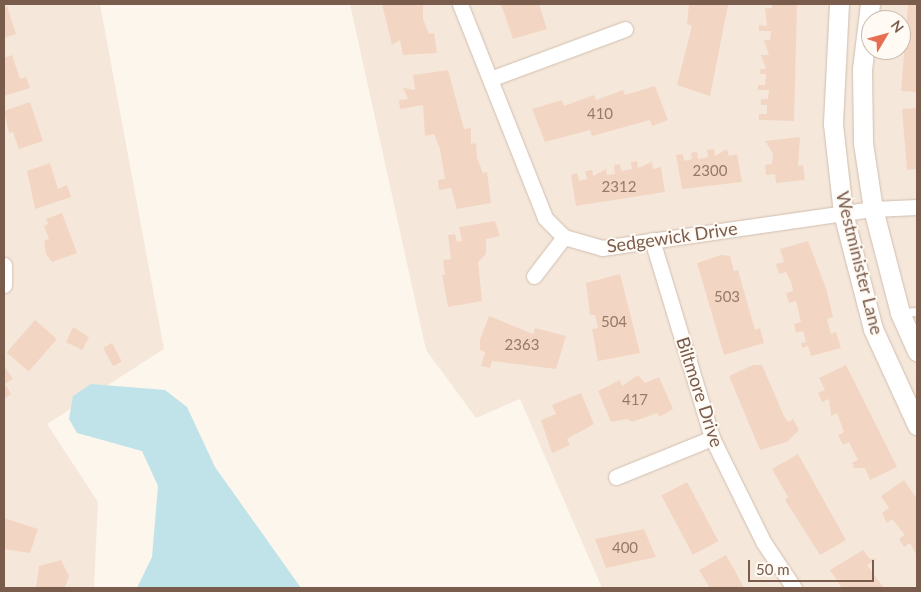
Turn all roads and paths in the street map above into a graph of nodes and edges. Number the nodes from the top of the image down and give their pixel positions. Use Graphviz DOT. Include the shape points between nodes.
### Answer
graph roads {
  1 [pos="460,4"];
  2 [pos="838,4"];
  3 [pos="870,4"];
  4 [pos="625,29"];
  5 [pos="490,79"];
  6 [pos="917,207"];
  7 [pos="873,209"];
  8 [pos="844,213"];
  9 [pos="564,237"];
  10 [pos="652,240"];
  11 [pos="4,266"];
  12 [pos="534,276"];
  13 [pos="4,285"];
  14 [pos="909,312"];
  15 [pos="917,351"];
  16 [pos="917,425"];
  17 [pos="712,438"];
  18 [pos="616,477"];
  19 [pos="794,588"];
  1 -- 5 [label="street, Sedgewick Drive"];
  2 -- 8 [label="street, Westminister Lane" via="833,124"];
  3 -- 7 [label="street, Westminister Lane" via="862,70 863,143"];
  4 -- 5 [label="street"];
  5 -- 9 [label="street, Sedgewick Drive" via="545,218"];
  6 -- 7 [label="street, Sedgewick Drive"];
  7 -- 8 [label="street, Sedgewick Drive"];
  7 -- 14 [label="street, Westminister Lane"];
  8 -- 10 [label="street, Sedgewick Drive"];
  8 -- 16 [label="street, Westminister Lane" via="873,329"];
  9 -- 10 [label="street, Sedgewick Drive" via="602,248"];
  9 -- 12 [label="street"];
  10 -- 17 [label="street, Biltmore Drive"];
  11 -- 13 [label="street"];
  14 -- 15 [label="street, Westminister Lane"];
  17 -- 18 [label="street"];
  17 -- 19 [label="street, Biltmore Drive" via="764,543"];
}
